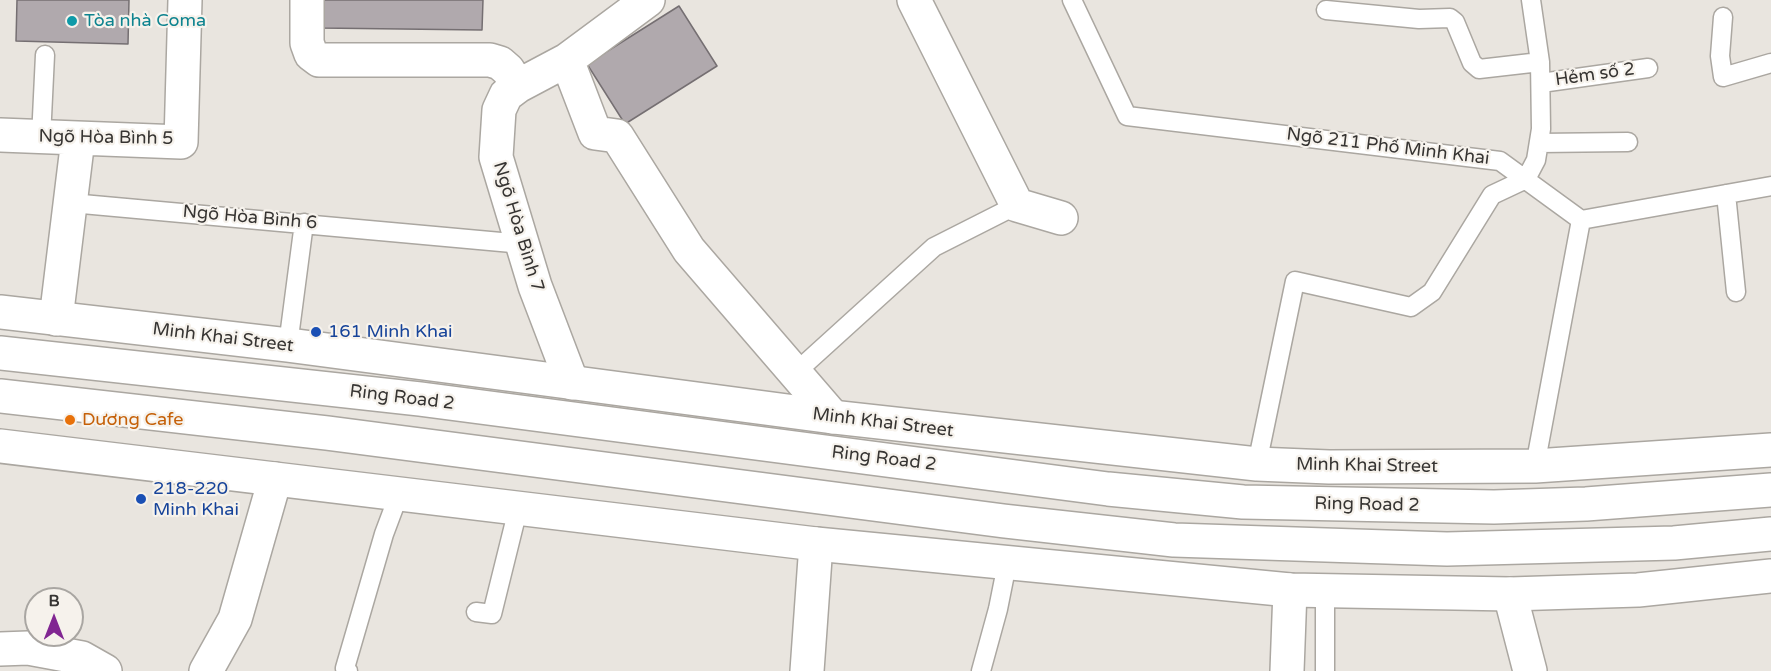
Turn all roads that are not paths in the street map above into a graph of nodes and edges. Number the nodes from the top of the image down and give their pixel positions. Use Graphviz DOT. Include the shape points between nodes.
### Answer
graph roads {
  1 [pos="185,0"];
  2 [pos="307,0"];
  3 [pos="648,0"];
  4 [pos="914,0"];
  5 [pos="1072,0"];
  6 [pos="1531,0"];
  7 [pos="1326,10"];
  8 [pos="1723,17"];
  9 [pos="45,55"];
  10 [pos="567,60"];
  11 [pos="1540,62"];
  12 [pos="1771,63"];
  13 [pos="1648,68"];
  14 [pos="1541,83"];
  15 [pos="518,86"];
  16 [pos="0,135"];
  17 [pos="41,138"];
  18 [pos="78,139"];
  19 [pos="1628,142"];
  20 [pos="1539,143"];
  21 [pos="1526,179"];
  22 [pos="1771,186"];
  23 [pos="1726,194"];
  24 [pos="70,203"];
  25 [pos="1017,205"];
  26 [pos="1060,218"];
  27 [pos="1581,220"];
  28 [pos="304,223"];
  29 [pos="522,244"];
  30 [pos="1736,292"];
  31 [pos="0,312"];
  32 [pos="56,319"];
  33 [pos="288,345"];
  34 [pos="0,353"];
  35 [pos="795,373"];
  36 [pos="572,382"];
  37 [pos="0,396"];
  38 [pos="833,417"];
  39 [pos="0,446"];
  40 [pos="1771,450"];
  41 [pos="1257,464"];
  42 [pos="1535,466"];
  43 [pos="275,479"];
  44 [pos="1771,490"];
  45 [pos="399,494"];
  46 [pos="518,509"];
  47 [pos="1771,534"];
  48 [pos="816,544"];
  49 [pos="1007,564"];
  50 [pos="1771,576"];
  51 [pos="1290,590"];
  52 [pos="1325,591"];
  53 [pos="1510,594"];
  54 [pos="476,612"];
  55 [pos="0,649"];
  56 [pos="105,671"];
  57 [pos="206,671"];
  58 [pos="348,671"];
  59 [pos="807,671"];
  60 [pos="981,671"];
  61 [pos="1287,671"];
  62 [pos="1325,671"];
  63 [pos="1530,671"];
  1 -- 18 [label="main road, Ngõ Hòa Bình 5" via="181,142"];
  2 -- 15 [label="main road" via="307,43 311,54 319,60 490,60 508,70"];
  3 -- 10 [label="main road, Ngõ Hòa Bình 7"];
  4 -- 25 [label="main road"];
  5 -- 21 [label="lane, Ngõ 211 Phố Minh Khai" via="1127,116 1500,161"];
  6 -- 11 [label="lane"];
  7 -- 11 [label="lane" via="1450,18 1472,63 1479,69"];
  8 -- 12 [label="lane" via="1723,77"];
  9 -- 17 [label="lane"];
  10 -- 15 [label="main road, Ngõ Hòa Bình 7"];
  10 -- 35 [label="main road" via="595,134 617,136 689,250"];
  11 -- 14 [label="lane"];
  13 -- 14 [label="lane, Hẻm số 2"];
  14 -- 20 [label="lane"];
  15 -- 29 [label="main road, Ngõ Hòa Bình 7" via="506,95 499,110 496,157"];
  16 -- 17 [label="main road, Ngõ Hòa Bình 5"];
  17 -- 18 [label="main road, Ngõ Hòa Bình 5"];
  18 -- 24 [label="main road"];
  19 -- 20 [label="lane"];
  20 -- 21 [label="lane"];
  21 -- 27 [label="lane, Ngõ 211 Phố Minh Khai"];
  21 -- 41 [label="lane" via="1492,195 1432,292 1411,307 1295,281"];
  22 -- 23 [label="lane"];
  23 -- 27 [label="lane"];
  23 -- 30 [label="lane"];
  24 -- 28 [label="lane, Ngõ Hòa Bình 6"];
  24 -- 32 [label="main road"];
  25 -- 26 [label="main road"];
  25 -- 35 [label="lane" via="934,247"];
  27 -- 42 [label="lane"];
  28 -- 29 [label="lane, Ngõ Hòa Bình 6"];
  28 -- 33 [label="lane"];
  29 -- 36 [label="main road, Ngõ Hòa Bình 7"];
  31 -- 32 [label="main road, Minh Khai Street"];
  32 -- 33 [label="main road, Minh Khai Street"];
  33 -- 36 [label="main road, Minh Khai Street"];
  34 -- 44 [label="main road, Ring Road 2" via="420,399 1108,489 1243,502 1494,507"];
  35 -- 38 [label="main road"];
  36 -- 38 [label="main road, Minh Khai Street"];
  37 -- 47 [label="main road" via="327,433 1174,540 1448,549 1674,543"];
  38 -- 41 [label="main road, Minh Khai Street"];
  39 -- 43 [label="main road"];
  40 -- 42 [label="main road, Minh Khai Street"];
  41 -- 42 [label="main road, Minh Khai Street"];
  43 -- 45 [label="main road"];
  43 -- 57 [label="main road" via="235,619"];
  45 -- 46 [label="main road"];
  45 -- 58 [label="lane" via="345,668"];
  46 -- 48 [label="main road"];
  46 -- 54 [label="lane" via="492,614"];
  48 -- 49 [label="main road"];
  48 -- 59 [label="main road"];
  49 -- 51 [label="main road"];
  49 -- 60 [label="lane"];
  50 -- 53 [label="main road" via="1638,590"];
  51 -- 52 [label="main road"];
  51 -- 61 [label="main road"];
  52 -- 53 [label="main road"];
  52 -- 62 [label="lane"];
  53 -- 63 [label="main road"];
  55 -- 56 [label="main road" via="28,648 82,658"];
}
